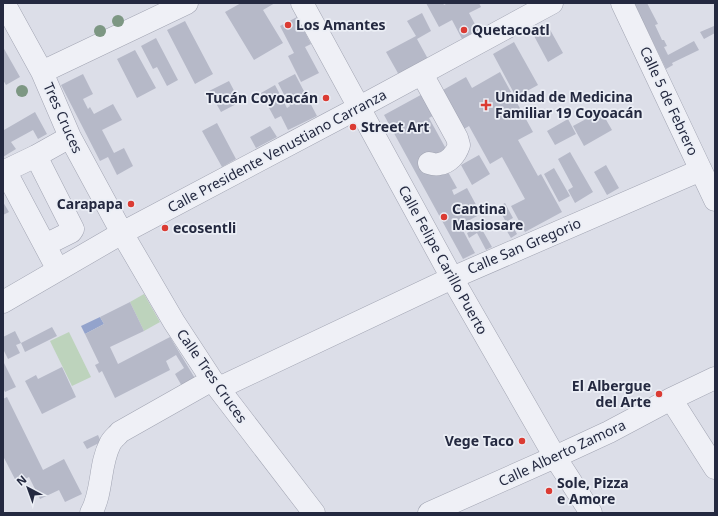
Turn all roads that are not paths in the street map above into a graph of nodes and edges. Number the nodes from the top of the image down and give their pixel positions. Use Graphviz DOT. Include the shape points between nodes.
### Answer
graph roads {
  1 [pos="4,3"];
  2 [pos="187,3"];
  3 [pos="302,3"];
  4 [pos="552,3"];
  5 [pos="622,3"];
  6 [pos="42,72"];
  7 [pos="422,74"];
  8 [pos="358,108"];
  9 [pos="70,138"];
  10 [pos="36,156"];
  11 [pos="429,163"];
  12 [pos="701,170"];
  13 [pos="715,200"];
  14 [pos="122,233"];
  15 [pos="45,245"];
  16 [pos="58,270"];
  17 [pos="452,278"];
  18 [pos="3,302"];
  19 [pos="715,378"];
  20 [pos="216,384"];
  21 [pos="671,399"];
  22 [pos="555,457"];
  23 [pos="715,468"];
  24 [pos="458,507"];
  25 [pos="91,513"];
  26 [pos="314,513"];
  27 [pos="429,513"];
  28 [pos="591,513"];
  1 -- 6 [label="street, Tres Cruces"];
  2 -- 6 [label="street"];
  3 -- 8 [label="street, Calle Felipe Carillo Puerto"];
  4 -- 7 [label="street, Calle Presidente Venustiano Carranza"];
  5 -- 12 [label="street, Calle 5 de Febrero"];
  6 -- 9 [label="street, Tres Cruces"];
  7 -- 8 [label="street, Calle Presidente Venustiano Carranza"];
  7 -- 11 [label="street" via="459,145 454,156 447,162"];
  8 -- 14 [label="street, Calle Presidente Venustiano Carranza"];
  8 -- 17 [label="street, Calle Felipe Carillo Puerto"];
  9 -- 10 [label="street"];
  9 -- 14 [label="street, Tres Cruces"];
  10 -- 15 [label="street" via="74,229"];
  10 -- 15 [label="street" via="9,169 7,173"];
  12 -- 13 [label="street, Calle 5 de Febrero"];
  12 -- 17 [label="street, Calle San Gregorio"];
  14 -- 16 [label="street, Calle Presidente Venustiano Carranza"];
  14 -- 20 [label="street, Calle Tres Cruces" via="174,322"];
  15 -- 16 [label="street"];
  16 -- 18 [label="street, Calle Presidente Venustiano Carranza"];
  17 -- 20 [label="street, Calle San Gregorio"];
  17 -- 22 [label="street, Calle Felipe Carillo Puerto"];
  19 -- 21 [label="street, Calle Alberto Zamora"];
  20 -- 25 [label="street, Calle San Gregorio" via="120,432 110,442"];
  20 -- 26 [label="street, Calle Tres Cruces"];
  21 -- 22 [label="street, Calle Alberto Zamora" via="610,432"];
  21 -- 23 [label="street"];
  22 -- 24 [label="street, Calle Alberto Zamora"];
  22 -- 28 [label="street, Calle Felipe Carillo Puerto"];
  24 -- 27 [label="street, Calle Alberto Zamora"];
}
